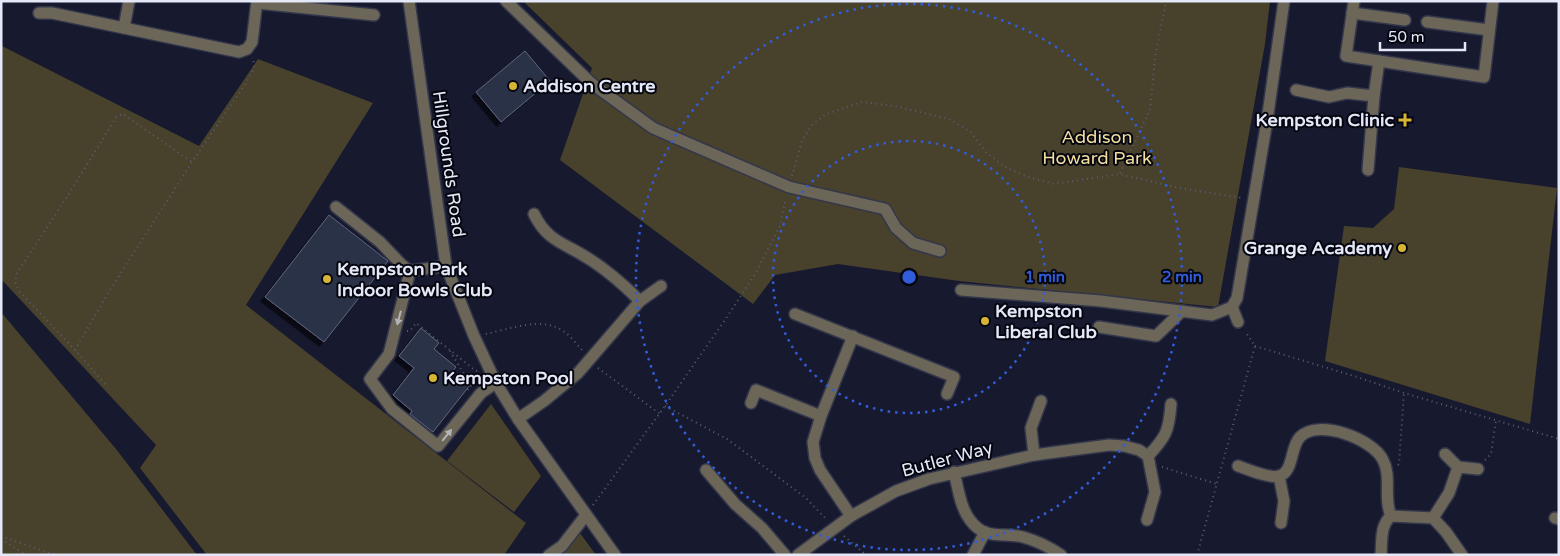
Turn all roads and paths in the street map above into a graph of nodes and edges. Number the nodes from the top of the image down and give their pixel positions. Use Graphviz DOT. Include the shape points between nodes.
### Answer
graph roads {
  1 [pos="129,1"];
  2 [pos="409,1"];
  3 [pos="506,1"];
  4 [pos="1166,1"];
  5 [pos="1284,1"];
  6 [pos="1354,1"];
  7 [pos="1493,1"];
  8 [pos="257,2"];
  9 [pos="52,7"];
  10 [pos="39,13"];
  11 [pos="1352,13"];
  12 [pos="374,15"];
  13 [pos="1405,20"];
  14 [pos="1427,22"];
  15 [pos="124,28"];
  16 [pos="1489,30"];
  17 [pos="247,49"];
  18 [pos="1379,61"];
  19 [pos="1296,90"];
  20 [pos="1374,96"];
  21 [pos="192,162"];
  22 [pos="1368,170"];
  23 [pos="1119,174"];
  24 [pos="789,187"];
  25 [pos="1254,199"];
  26 [pos="336,208"];
  27 [pos="534,214"];
  28 [pos="940,251"];
  29 [pos="446,266"];
  30 [pos="410,271"];
  31 [pos="661,286"];
  32 [pos="961,290"];
  33 [pos="640,301"];
  34 [pos="1232,307"];
  35 [pos="1182,311"];
  36 [pos="795,314"];
  37 [pos="1238,322"];
  38 [pos="1099,327"];
  39 [pos="396,329"];
  40 [pos="474,336"];
  41 [pos="853,336"];
  42 [pos="1255,346"];
  43 [pos="75,350"];
  44 [pos="450,350"];
  45 [pos="591,359"];
  46 [pos="488,366"];
  47 [pos="496,383"];
  48 [pos="105,384"];
  49 [pos="1404,393"];
  50 [pos="947,394"];
  51 [pos="474,401"];
  52 [pos="1041,401"];
  53 [pos="751,403"];
  54 [pos="1171,404"];
  55 [pos="665,406"];
  56 [pos="660,414"];
  57 [pos="821,416"];
  58 [pos="518,419"];
  59 [pos="1496,420"];
  60 [pos="1559,438"];
  61 [pos="1445,454"];
  62 [pos="1034,455"];
  63 [pos="1148,456"];
  64 [pos="1238,466"];
  65 [pos="1458,467"];
  66 [pos="1478,469"];
  67 [pos="706,470"];
  68 [pos="1387,471"];
  69 [pos="954,472"];
  70 [pos="1279,476"];
  71 [pos="1217,484"];
  72 [pos="586,514"];
  73 [pos="851,516"];
  74 [pos="1391,516"];
  75 [pos="1434,518"];
  76 [pos="1148,520"];
  77 [pos="1281,523"];
  78 [pos="834,528"];
  79 [pos="985,532"];
  80 [pos="1,538"];
  81 [pos="26,555"];
  82 [pos="54,555"];
  83 [pos="549,555"];
  84 [pos="615,555"];
  85 [pos="785,555"];
  86 [pos="798,555"];
  87 [pos="866,555"];
  88 [pos="973,555"];
  89 [pos="1061,555"];
  90 [pos="1197,555"];
  91 [pos="1381,555"];
  92 [pos="1462,555"];
  1 -- 15 [label="street"];
  2 -- 29 [label="street, Hillgrounds Road"];
  3 -- 24 [label="street" via="591,82 653,128"];
  4 -- 23 [label="path" via="1155,58 1150,110"];
  5 -- 25 [label="street"];
  6 -- 11 [label="street"];
  7 -- 16 [label="street"];
  8 -- 12 [label="street"];
  8 -- 17 [label="street" via="252,42"];
  9 -- 10 [label="street"];
  9 -- 15 [label="street"];
  11 -- 13 [label="street"];
  11 -- 18 [label="street" via="1346,56"];
  14 -- 16 [label="street"];
  15 -- 17 [label="street" via="239,52"];
  16 -- 18 [label="street" via="1484,77"];
  17 -- 21 [label="path" via="253,58 254,68"];
  18 -- 20 [label="street"];
  19 -- 20 [label="street" via="1329,97 1346,94"];
  20 -- 22 [label="street"];
  21 -- 43 [label="path"];
  21 -- 43 [label="path" via="123,114 117,116 17,273 15,282 19,291"];
  23 -- 24 [label="path" via="1054,184 1025,176 1002,166 970,132 949,120 894,106 862,102 826,114 812,125 802,141"];
  23 -- 25 [label="path" via="1180,188"];
  24 -- 28 [label="street" via="885,209 896,228 913,243"];
  24 -- 55 [label="path" via="780,226 768,251"];
  25 -- 34 [label="street" via="1237,298"];
  26 -- 30 [label="street" via="380,242"];
  27 -- 33 [label="street" via="545,232 586,257"];
  29 -- 30 [label="street"];
  29 -- 40 [label="street, Hillgrounds Road"];
  30 -- 39 [label="street, one-way"];
  31 -- 33 [label="street"];
  32 -- 35 [label="street"];
  33 -- 45 [label="street"];
  34 -- 35 [label="street" via="1212,315"];
  34 -- 37 [label="street"];
  35 -- 38 [label="street" via="1156,336"];
  36 -- 41 [label="street"];
  37 -- 42 [label="path"];
  39 -- 44 [label="path" via="410,331 416,323"];
  39 -- 51 [label="street, one-way" via="389,354 370,379 392,409 438,446"];
  40 -- 45 [label="path" via="535,324 552,325 564,332"];
  40 -- 46 [label="street, Hillgrounds Road"];
  41 -- 50 [label="street" via="954,377"];
  41 -- 57 [label="street"];
  42 -- 49 [label="path"];
  42 -- 71 [label="path"];
  43 -- 48 [label="path"];
  44 -- 46 [label="path" via="476,371"];
  44 -- 51 [label="path" via="471,386 465,393"];
  45 -- 56 [label="path" via="598,368"];
  45 -- 58 [label="street" via="544,401"];
  46 -- 47 [label="street, Hillgrounds Road"];
  47 -- 51 [label="street"];
  47 -- 58 [label="street, Hillgrounds Road"];
  49 -- 59 [label="path"];
  49 -- 68 [label="path" via="1399,464"];
  52 -- 62 [label="street" via="1031,428"];
  53 -- 57 [label="street" via="756,390"];
  54 -- 63 [label="street" via="1170,423 1163,440"];
  55 -- 56 [label="path"];
  55 -- 78 [label="path" via="727,439 806,498"];
  56 -- 72 [label="path"];
  57 -- 73 [label="street" via="813,442 815,458"];
  58 -- 72 [label="street, Hillgrounds Road"];
  59 -- 60 [label="path"];
  59 -- 66 [label="path" via="1491,454"];
  61 -- 65 [label="street"];
  62 -- 63 [label="street, Butler Way" via="1109,445 1139,450"];
  62 -- 69 [label="street, Butler Way"];
  63 -- 71 [label="path" via="1156,465"];
  63 -- 76 [label="street" via="1155,492"];
  64 -- 70 [label="street"];
  65 -- 66 [label="street"];
  65 -- 75 [label="street" via="1449,493"];
  67 -- 85 [label="street"];
  68 -- 70 [label="street" via="1383,459 1367,443 1320,428 1309,430 1300,437 1293,447 1290,464"];
  68 -- 74 [label="street" via="1386,498"];
  69 -- 73 [label="street, Butler Way" via="896,491"];
  69 -- 79 [label="street" via="969,519"];
  70 -- 77 [label="street" via="1284,501"];
  71 -- 90 [label="path"];
  72 -- 83 [label="street" via="562,546"];
  72 -- 84 [label="street, Hillgrounds Road"];
  73 -- 78 [label="street, Butler Way"];
  74 -- 75 [label="street"];
  74 -- 91 [label="street" via="1383,527"];
  75 -- 92 [label="street"];
  78 -- 86 [label="street, Butler Way"];
  78 -- 87 [label="path"];
  79 -- 88 [label="street"];
  79 -- 89 [label="street" via="1044,543"];
  80 -- 81 [label="path"];
  80 -- 82 [label="path"];
}
